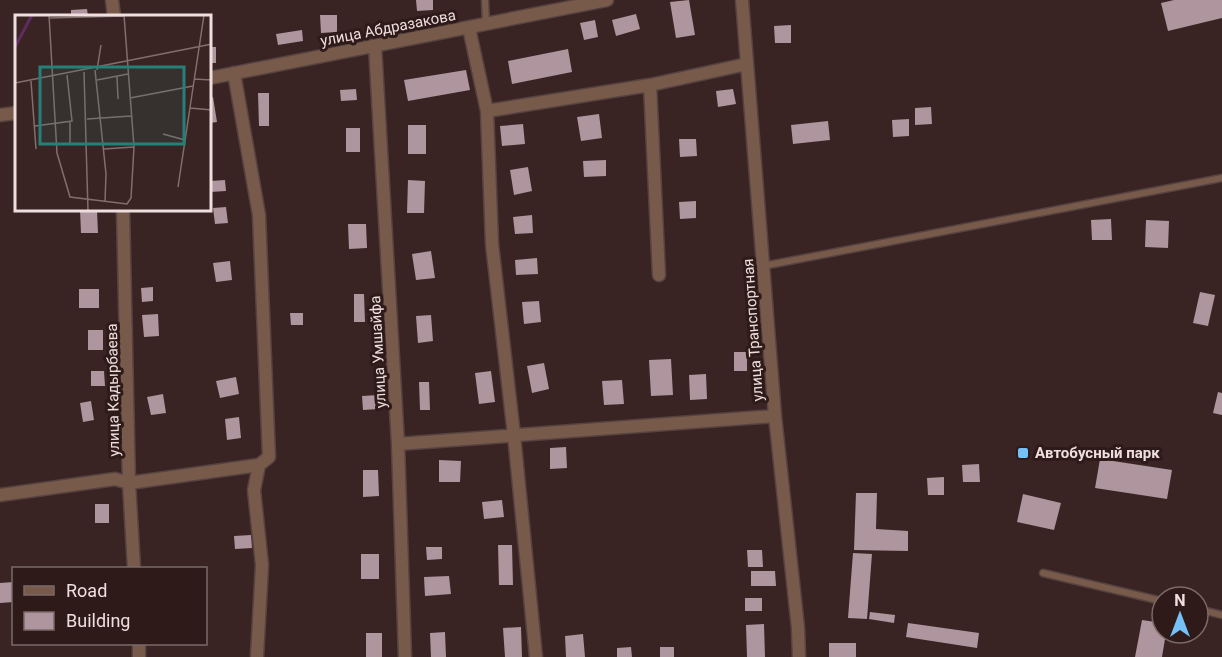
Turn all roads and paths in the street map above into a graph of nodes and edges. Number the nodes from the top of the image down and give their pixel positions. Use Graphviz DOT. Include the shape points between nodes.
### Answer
graph roads {
  1 [pos="112,0"];
  2 [pos="485,0"];
  3 [pos="607,0"];
  4 [pos="742,0"];
  5 [pos="114,15"];
  6 [pos="486,25"];
  7 [pos="469,28"];
  8 [pos="375,46"];
  9 [pos="747,64"];
  10 [pos="234,73"];
  11 [pos="212,78"];
  12 [pos="650,85"];
  13 [pos="487,111"];
  14 [pos="15,113"];
  15 [pos="0,115"];
  16 [pos="1222,178"];
  17 [pos="123,212"];
  18 [pos="763,266"];
  19 [pos="659,275"];
  20 [pos="775,416"];
  21 [pos="514,435"];
  22 [pos="398,444"];
  23 [pos="259,465"];
  24 [pos="129,483"];
  25 [pos="0,495"];
  26 [pos="134,567"];
  27 [pos="1043,573"];
  28 [pos="1150,598"];
  29 [pos="257,656"];
  30 [pos="405,657"];
  31 [pos="536,657"];
  32 [pos="800,657"];
  1 -- 5 [label="street"];
  2 -- 6 [label="lane"];
  3 -- 6 [label="street, улица Абдразакова"];
  4 -- 9 [label="street, улица Транспортная"];
  6 -- 7 [label="street, улица Абдразакова"];
  7 -- 8 [label="street, улица Абдразакова"];
  7 -- 13 [label="street"];
  8 -- 10 [label="street, улица Абдразакова"];
  8 -- 22 [label="street, улица Умшайфа"];
  9 -- 12 [label="street"];
  9 -- 18 [label="street, улица Транспортная"];
  10 -- 11 [label="street, улица Абдразакова"];
  10 -- 23 [label="street" via="259,215 269,457"];
  12 -- 13 [label="street"];
  12 -- 19 [label="street"];
  13 -- 21 [label="street" via="492,244"];
  14 -- 15 [label="street"];
  16 -- 18 [label="lane"];
  17 -- 24 [label="street, улица Кадырбаева"];
  18 -- 20 [label="street, улица Транспортная"];
  20 -- 21 [label="street"];
  20 -- 32 [label="street, улица Транспортная"];
  21 -- 22 [label="street"];
  21 -- 31 [label="street"];
  22 -- 30 [label="street, улица Умшайфа"];
  23 -- 24 [label="street"];
  23 -- 29 [label="street" via="254,490 262,565"];
  24 -- 25 [label="street" via="115,479"];
  24 -- 26 [label="street, улица Кадырбаева"];
  27 -- 28 [label="lane"];
}
